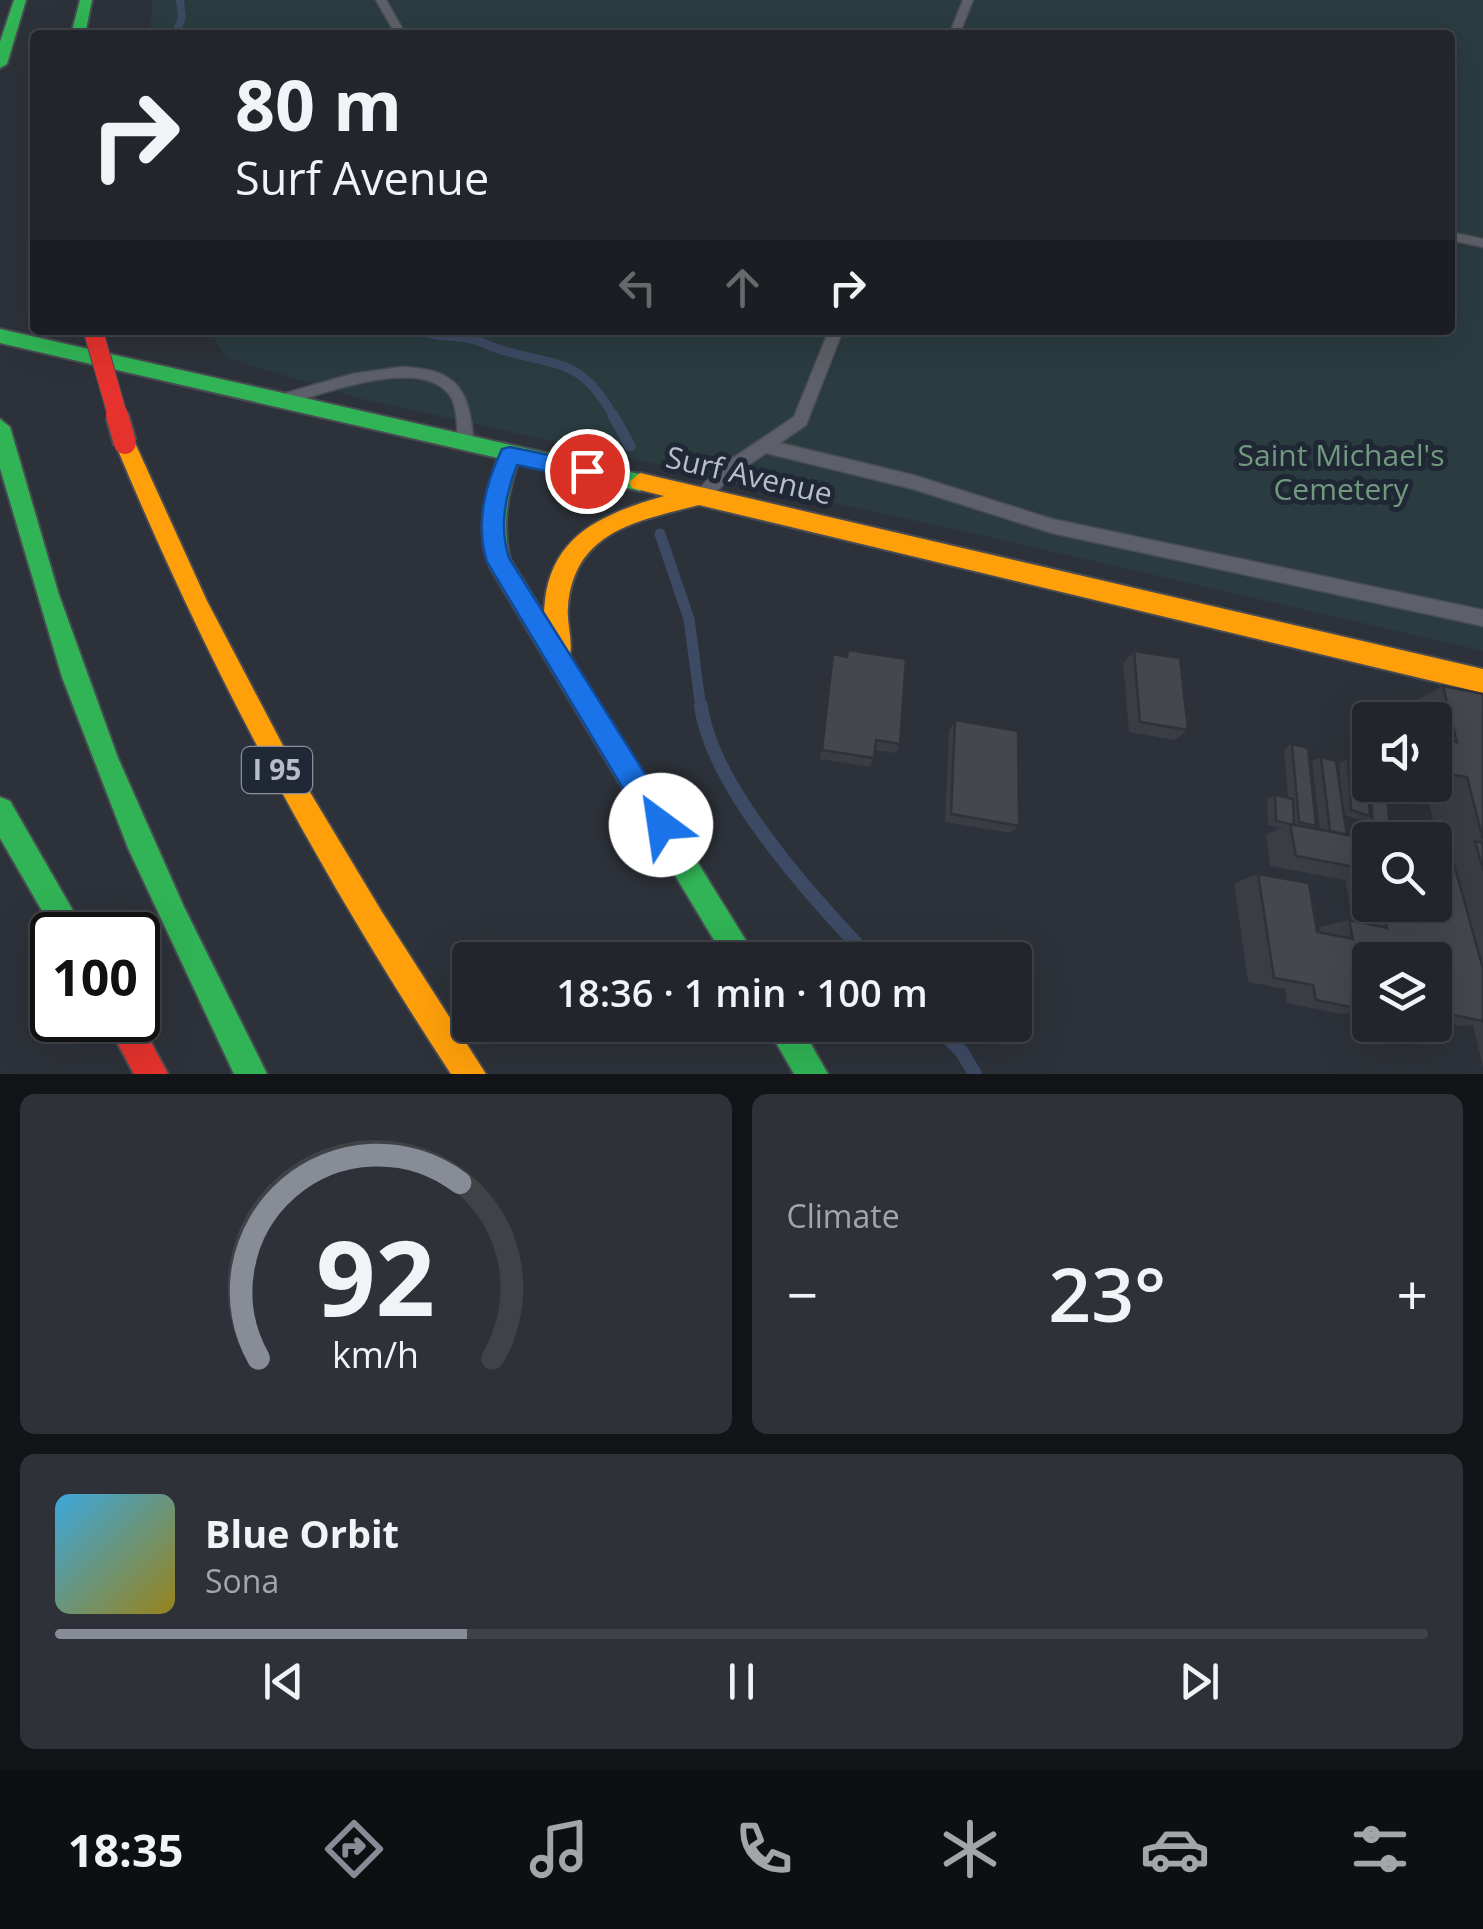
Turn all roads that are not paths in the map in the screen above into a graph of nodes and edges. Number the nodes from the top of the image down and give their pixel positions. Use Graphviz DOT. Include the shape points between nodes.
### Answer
graph roads {
  1 [pos="20,0"];
  2 [pos="86,0"];
  3 [pos="381,0"];
  4 [pos="968,0"];
  5 [pos="79,30"];
  6 [pos="398,30"];
  7 [pos="956,30"];
  8 [pos="0,64"];
  9 [pos="1455,237"];
  10 [pos="1483,242"];
  11 [pos="94,335"];
  12 [pos="834,335"];
  13 [pos="0,336"];
  14 [pos="276,400"];
  15 [pos="0,427"];
  16 [pos="466,445"];
  17 [pos="764,446"];
  18 [pos="510,455"];
  19 [pos="702,496"];
  20 [pos="1483,618"];
  21 [pos="560,656"];
  22 [pos="1483,681"];
  23 [pos="0,811"];
  24 [pos="59,912"];
  25 [pos="732,942"];
  26 [pos="134,1042"];
  27 [pos="792,1042"];
  28 [pos="152,1074"];
  29 [pos="251,1074"];
  30 [pos="470,1074"];
  31 [pos="812,1074"];
  1 -- 8 [label="main road"];
  2 -- 5 [label="main road"];
  3 -- 6 [label="lane"];
  4 -- 7 [label="lane"];
  9 -- 10 [label="lane"];
  11 -- 30 [label="main road, I 95, bridge" via="125,443 251,724 320,845"];
  12 -- 17 [label="lane" via="800,421"];
  13 -- 14 [label="main road, Surf Avenue"];
  14 -- 16 [label="main road, Surf Avenue"];
  14 -- 16 [label="lane" via="375,376 435,376 454,389"];
  15 -- 29 [label="main road" via="36,570 109,778"];
  16 -- 18 [label="main road, Surf Avenue"];
  17 -- 19 [label="lane"];
  17 -- 20 [label="lane" via="1052,526"];
  18 -- 19 [label="main road, Surf Avenue"];
  18 -- 21 [label="main road" via="495,494 492,543"];
  19 -- 21 [label="main road" via="630,516 578,543 563,559 552,604"];
  19 -- 22 [label="main road, Surf Avenue"];
  21 -- 25 [label="main road"];
  23 -- 24 [label="main road"];
  26 -- 28 [label="main road"];
  27 -- 31 [label="main road"];
}
